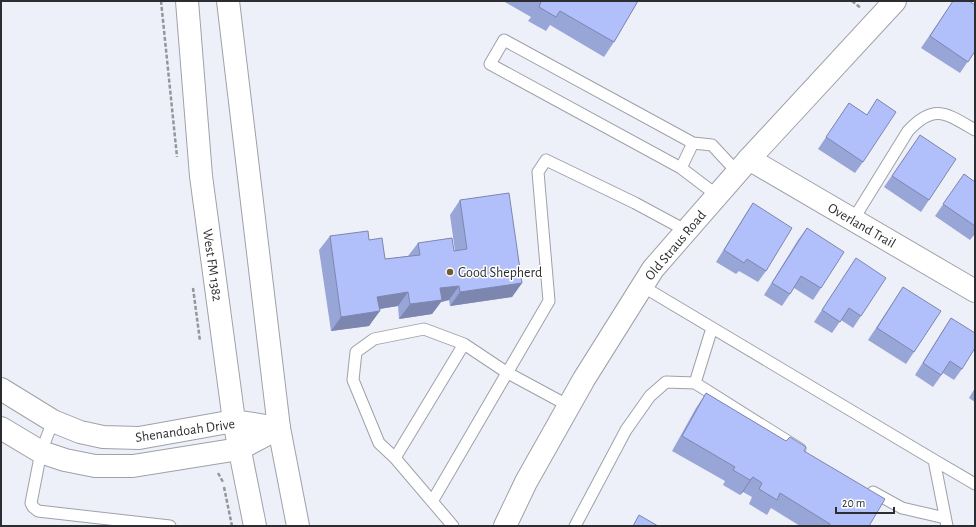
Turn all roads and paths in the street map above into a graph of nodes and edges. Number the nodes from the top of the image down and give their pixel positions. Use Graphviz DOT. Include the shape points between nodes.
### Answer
graph roads {
  1 [pos="187,1"];
  2 [pos="228,1"];
  3 [pos="895,1"];
  4 [pos="975,130"];
  5 [pos="693,143"];
  6 [pos="744,166"];
  7 [pos="681,168"];
  8 [pos="718,196"];
  9 [pos="853,220"];
  10 [pos="687,231"];
  11 [pos="642,286"];
  12 [pos="975,291"];
  13 [pos="712,328"];
  14 [pos="464,344"];
  15 [pos="506,372"];
  16 [pos="695,384"];
  17 [pos="1,389"];
  18 [pos="569,406"];
  19 [pos="53,421"];
  20 [pos="234,421"];
  21 [pos="1,428"];
  22 [pos="279,428"];
  23 [pos="239,450"];
  24 [pos="41,452"];
  25 [pos="807,454"];
  26 [pos="395,458"];
  27 [pos="934,460"];
  28 [pos="218,472"];
  29 [pos="975,484"];
  30 [pos="863,487"];
  31 [pos="433,500"];
  32 [pos="946,522"];
  33 [pos="170,526"];
  34 [pos="232,526"];
  35 [pos="255,526"];
  36 [pos="298,526"];
  37 [pos="453,526"];
  38 [pos="505,526"];
  39 [pos="575,526"];
  1 -- 20 [label="street, West FM 1382" via="201,176"];
  2 -- 22 [label="street"];
  3 -- 6 [label="street, Old Straus Road"];
  4 -- 9 [label="lane" via="955,118 934,112 919,118 908,131"];
  5 -- 6 [label="lane" via="712,146"];
  5 -- 7 [label="lane"];
  5 -- 7 [label="lane" via="504,40 490,64"];
  6 -- 8 [label="street, Old Straus Road"];
  6 -- 9 [label="street, Overland Trail"];
  7 -- 8 [label="lane"];
  8 -- 10 [label="street, Old Straus Road"];
  9 -- 12 [label="street, Overland Trail"];
  10 -- 11 [label="street, Old Straus Road" via="653,269"];
  10 -- 15 [label="lane" via="546,160 538,172 549,301"];
  11 -- 13 [label="lane"];
  11 -- 18 [label="street, Old Straus Road"];
  13 -- 16 [label="lane"];
  13 -- 27 [label="lane"];
  14 -- 15 [label="lane"];
  14 -- 26 [label="lane"];
  14 -- 26 [label="lane" via="424,329 374,339 356,352 352,380 379,443"];
  15 -- 18 [label="lane"];
  15 -- 31 [label="lane"];
  16 -- 25 [label="lane"];
  16 -- 39 [label="lane" via="666,382 650,396 626,430"];
  17 -- 19 [label="street, Shenandoah Drive"];
  18 -- 38 [label="street, Old Straus Road" via="526,482"];
  19 -- 20 [label="street, Shenandoah Drive" via="80,432 103,437 139,438"];
  19 -- 24 [label="lane"];
  20 -- 22 [label="street, Shenandoah Drive"];
  20 -- 23 [label="street, West FM 1382"];
  21 -- 24 [label="street, Shenandoah Drive"];
  22 -- 23 [label="street, Shenandoah Drive"];
  22 -- 36 [label="street"];
  23 -- 24 [label="street, Shenandoah Drive" via="133,466 95,466"];
  23 -- 35 [label="street, West FM 1382"];
  24 -- 33 [label="lane" via="31,503 38,511"];
  26 -- 31 [label="lane"];
  27 -- 29 [label="lane"];
  27 -- 32 [label="lane"];
  28 -- 34 [label="path" via="223,481"];
  30 -- 32 [label="lane" via="902,508"];
  31 -- 37 [label="lane"];
}
